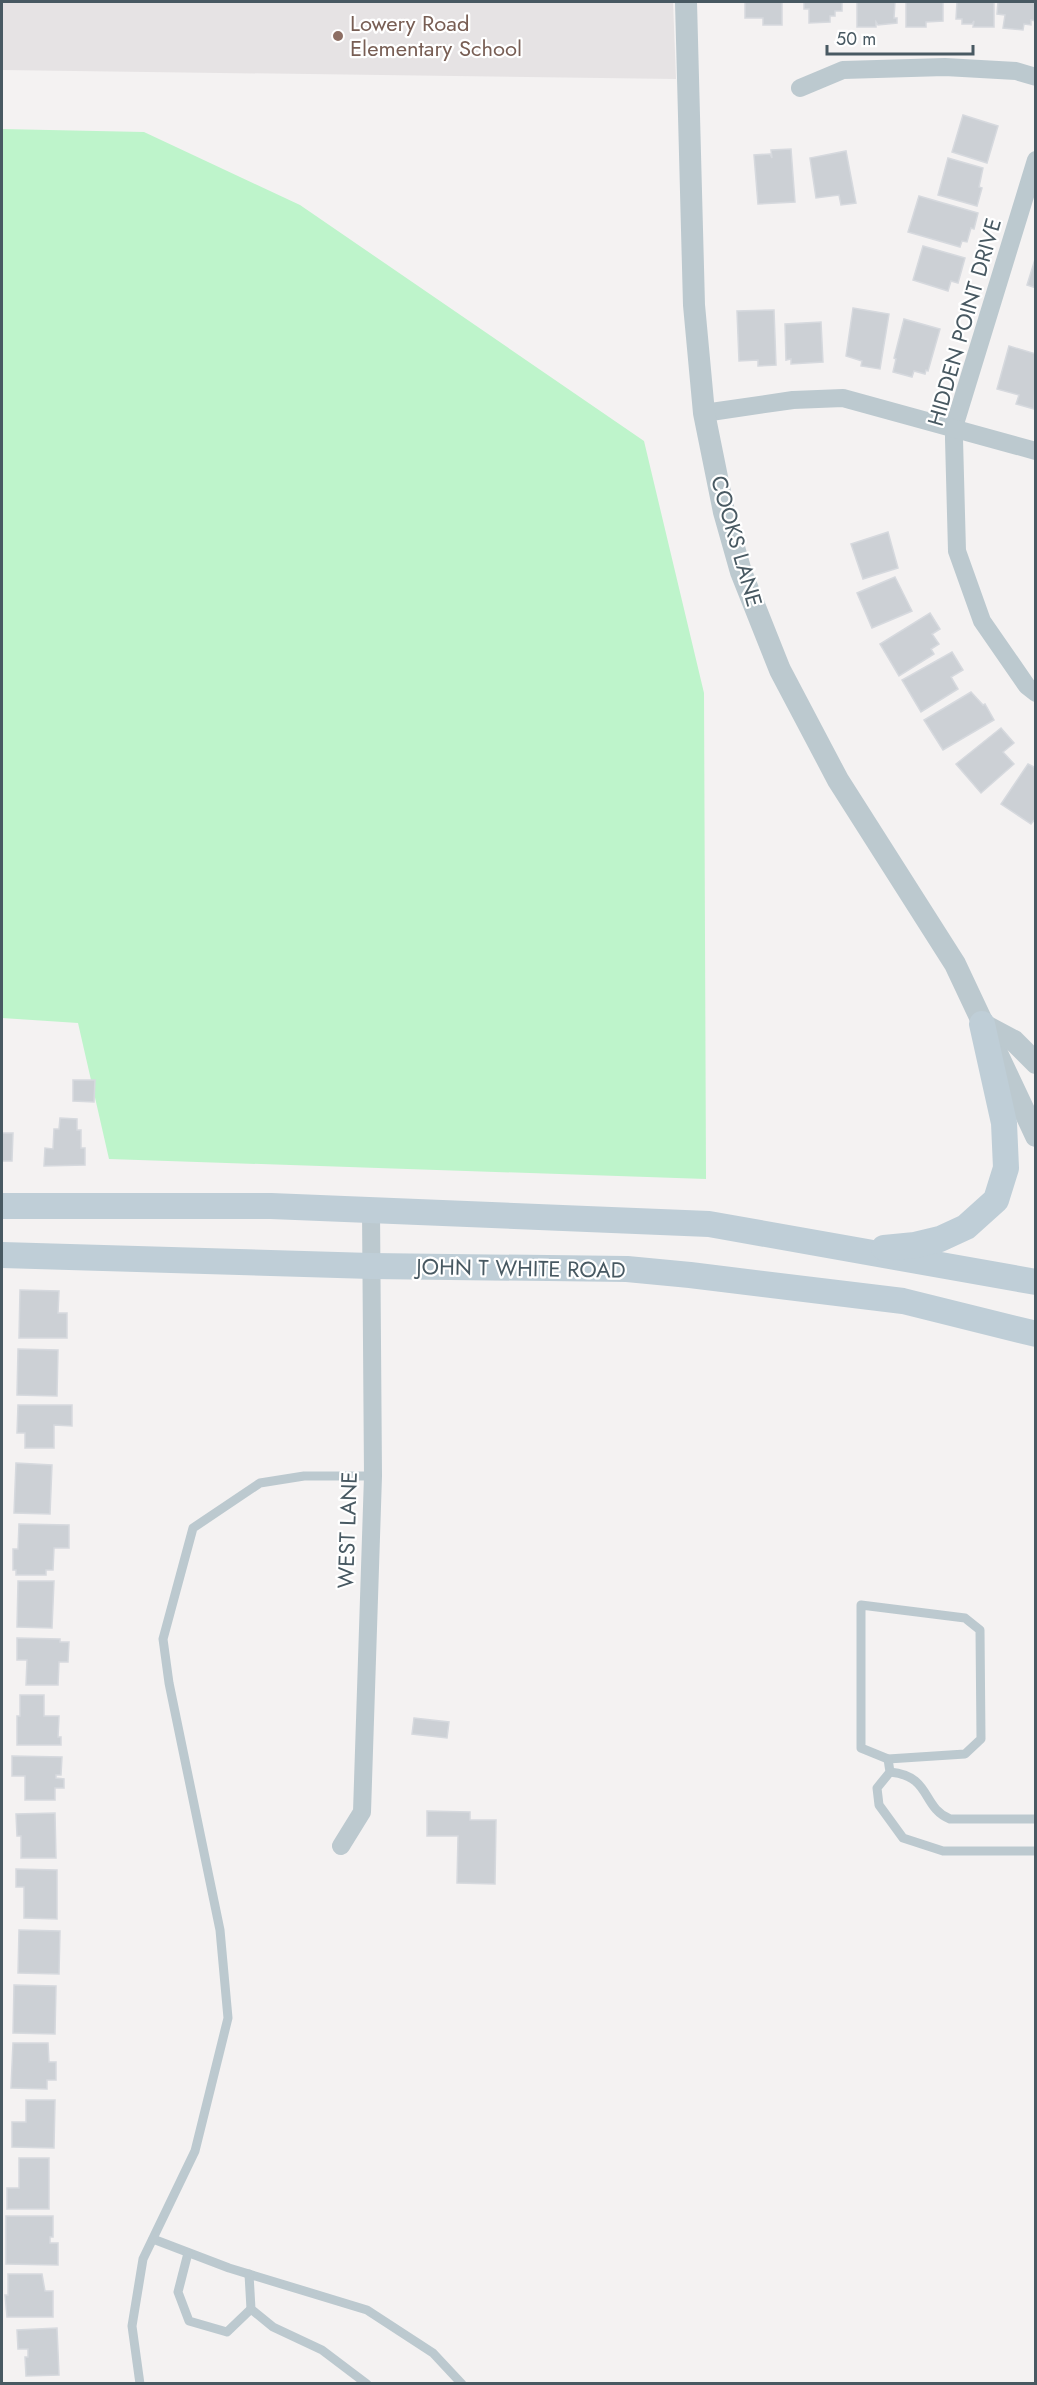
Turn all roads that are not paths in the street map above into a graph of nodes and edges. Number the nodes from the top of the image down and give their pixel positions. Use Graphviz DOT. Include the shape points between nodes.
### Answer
graph roads {
  1 [pos="686,2"];
  2 [pos="1035,77"];
  3 [pos="800,88"];
  4 [pos="1035,160"];
  5 [pos="1031,197"];
  6 [pos="704,412"];
  7 [pos="954,427"];
  8 [pos="1035,451"];
  9 [pos="1035,693"];
  10 [pos="982,1024"];
  11 [pos="1035,1063"];
  12 [pos="1035,1136"];
  13 [pos="2,1206"];
  14 [pos="371,1210"];
  15 [pos="850,1251"];
  16 [pos="2,1255"];
  17 [pos="372,1266"];
  18 [pos="1035,1282"];
  19 [pos="1035,1334"];
  20 [pos="373,1476"];
  21 [pos="888,1759"];
  22 [pos="890,1772"];
  23 [pos="1035,1819"];
  24 [pos="341,1846"];
  25 [pos="1035,1851"];
  26 [pos="153,2239"];
  27 [pos="188,2253"];
  28 [pos="249,2274"];
  29 [pos="251,2310"];
  30 [pos="140,2384"];
  31 [pos="368,2384"];
  32 [pos="462,2384"];
  1 -- 6 [label="street, COOKS LANE" via="694,305"];
  2 -- 3 [label="street" via="1016,71 945,67 843,69"];
  4 -- 5 [label="street, HIDDEN POINT DRIVE"];
  5 -- 7 [label="street, HIDDEN POINT DRIVE"];
  6 -- 7 [label="street" via="793,400 843,398"];
  6 -- 10 [label="street, COOKS LANE" via="732,542 780,670 838,780 955,964"];
  7 -- 8 [label="street"];
  7 -- 9 [label="street, HIDDEN POINT DRIVE" via="957,551 982,621"];
  10 -- 11 [label="street" via="1014,1041"];
  10 -- 12 [label="street, COOKS LANE"];
  10 -- 15 [label="main road" via="1004,1123 1006,1168 996,1200 966,1227 940,1239"];
  13 -- 14 [label="main road"];
  14 -- 15 [label="main road" via="709,1224"];
  14 -- 17 [label="street, WEST LANE"];
  15 -- 18 [label="main road"];
  16 -- 17 [label="main road, JOHN T WHITE ROAD"];
  17 -- 19 [label="main road, JOHN T WHITE ROAD" via="627,1269 690,1275 903,1301"];
  17 -- 20 [label="street, WEST LANE"];
  20 -- 24 [label="street, WEST LANE" via="362,1812"];
  20 -- 26 [label="lane" via="304,1476 260,1483 193,1528 163,1639 220,1930 228,2018 195,2151"];
  21 -- 21 [label="lane" via="861,1748 861,1605 965,1618 980,1630 981,1738 965,1754"];
  21 -- 22 [label="lane"];
  22 -- 23 [label="lane" via="904,1773 919,1782 940,1815 950,1819"];
  22 -- 25 [label="lane" via="877,1788 879,1805 903,1838 943,1851"];
  26 -- 27 [label="lane"];
  26 -- 30 [label="lane" via="143,2259 132,2326"];
  27 -- 28 [label="lane"];
  27 -- 29 [label="lane" via="178,2292 189,2321 227,2332"];
  28 -- 29 [label="lane"];
  28 -- 32 [label="lane" via="367,2310 433,2353"];
  29 -- 31 [label="lane" via="273,2327 322,2350"];
}
